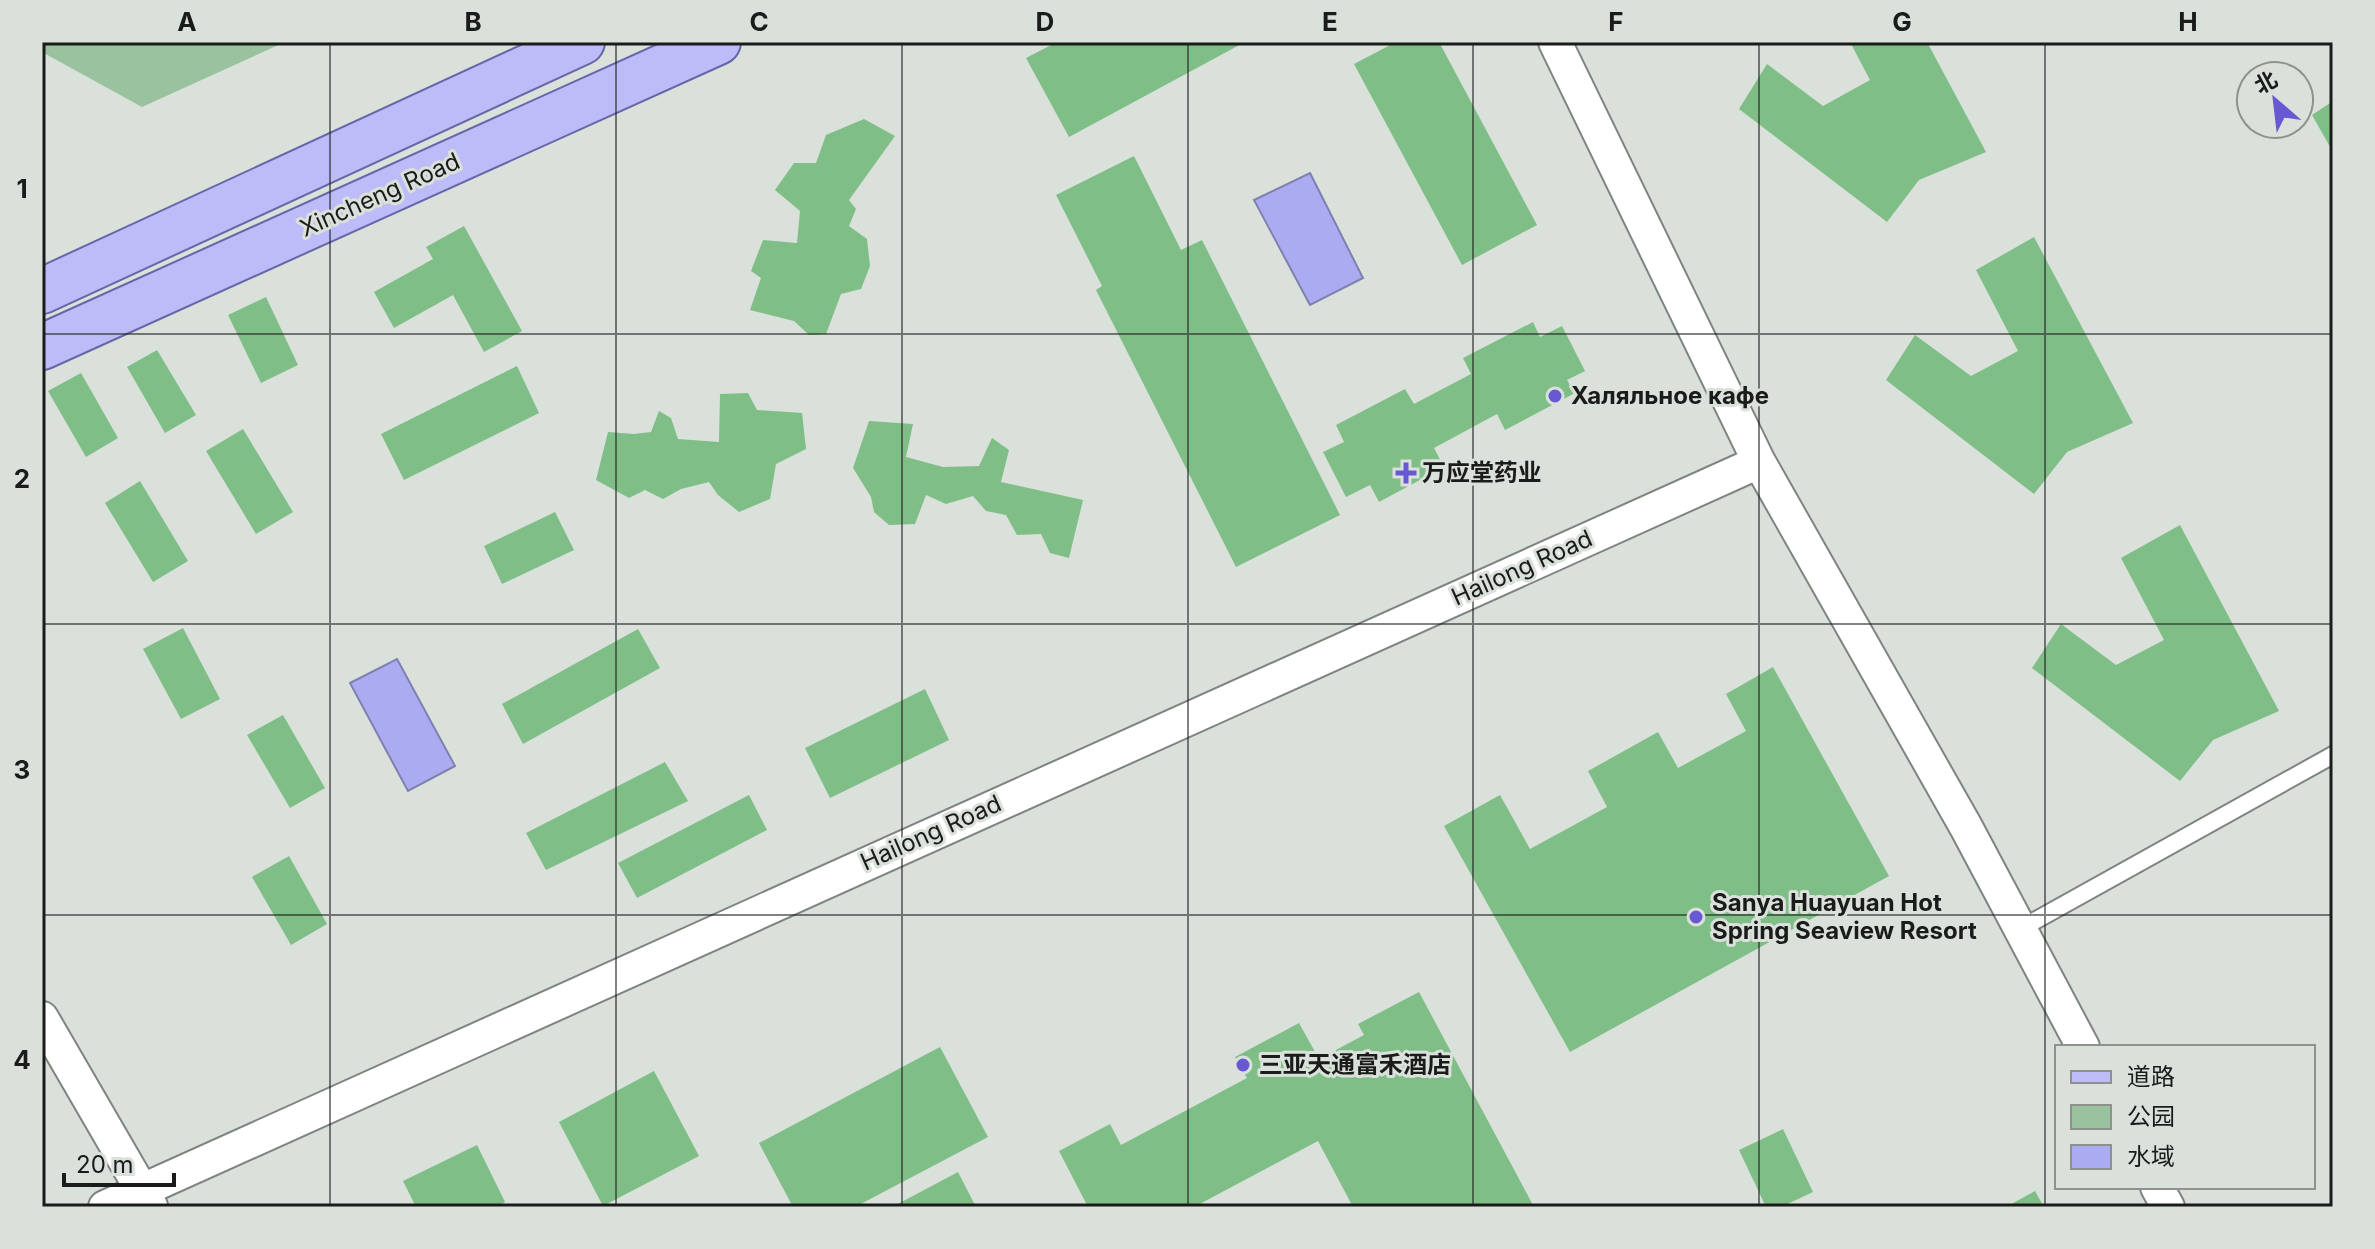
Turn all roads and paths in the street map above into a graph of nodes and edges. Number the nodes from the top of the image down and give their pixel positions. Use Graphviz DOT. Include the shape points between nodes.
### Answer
graph roads {
  1 [pos="582,42"];
  2 [pos="718,42"];
  3 [pos="1555,42"];
  4 [pos="42,291"];
  5 [pos="42,347"];
  6 [pos="1759,462"];
  7 [pos="2333,755"];
  8 [pos="2020,929"];
  9 [pos="42,1018"];
  10 [pos="2082,1045"];
  11 [pos="2158,1189"];
  12 [pos="146,1198"];
  13 [pos="105,1207"];
  14 [pos="2168,1207"];
  1 -- 4 [label="main road"];
  2 -- 5 [label="main road, Xincheng Road"];
  3 -- 6 [label="street"];
  6 -- 8 [label="street"];
  6 -- 12 [label="street, Hailong Road"];
  7 -- 8 [label="lane"];
  8 -- 10 [label="street"];
  9 -- 12 [label="street"];
  11 -- 14 [label="street"];
  12 -- 13 [label="street, Hailong Road"];
}
